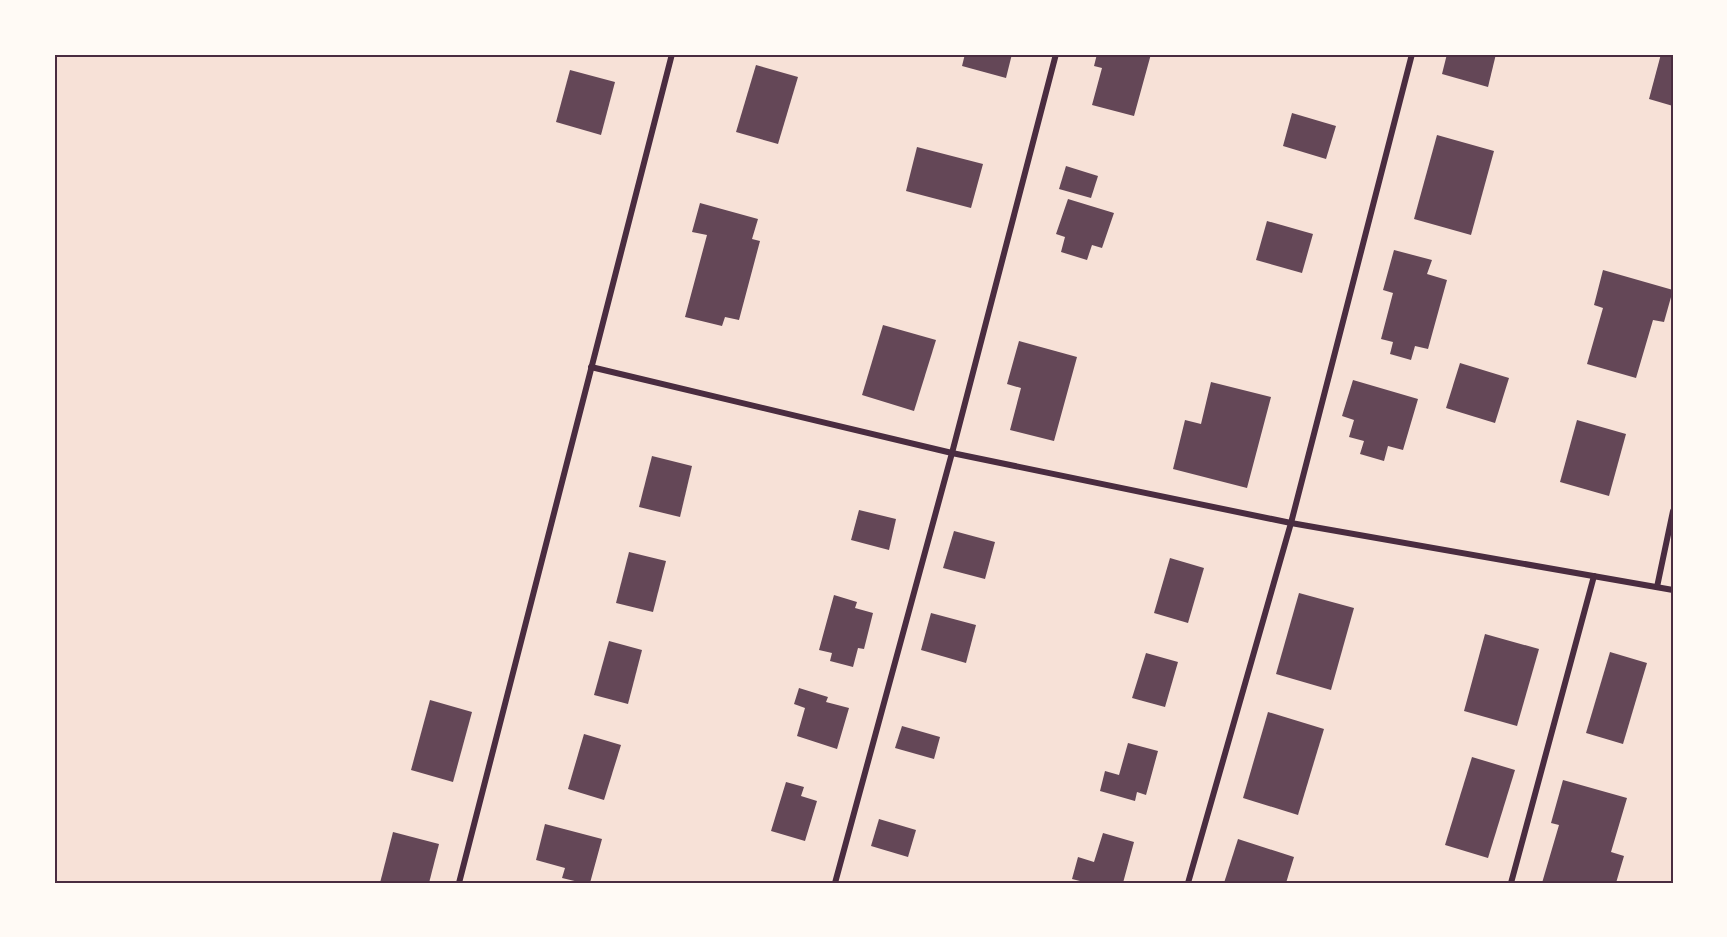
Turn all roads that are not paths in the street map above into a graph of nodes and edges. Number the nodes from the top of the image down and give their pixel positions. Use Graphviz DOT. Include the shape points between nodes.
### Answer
graph roads {
  1 [pos="672,54"];
  2 [pos="1056,54"];
  3 [pos="1412,54"];
  4 [pos="591,368"];
  5 [pos="952,453"];
  6 [pos="1673,511"];
  7 [pos="1291,523"];
  8 [pos="1594,576"];
  9 [pos="1657,587"];
  10 [pos="1673,590"];
  11 [pos="459,883"];
  12 [pos="835,883"];
  13 [pos="1188,883"];
  14 [pos="1511,883"];
  1 -- 4 [label="street"];
  2 -- 5 [label="street"];
  3 -- 7 [label="street"];
  4 -- 5 [label="street"];
  4 -- 11 [label="street"];
  5 -- 7 [label="street"];
  5 -- 12 [label="street"];
  6 -- 9 [label="street"];
  7 -- 8 [label="street"];
  7 -- 13 [label="street"];
  8 -- 9 [label="street"];
  8 -- 14 [label="street"];
  9 -- 10 [label="street"];
}
